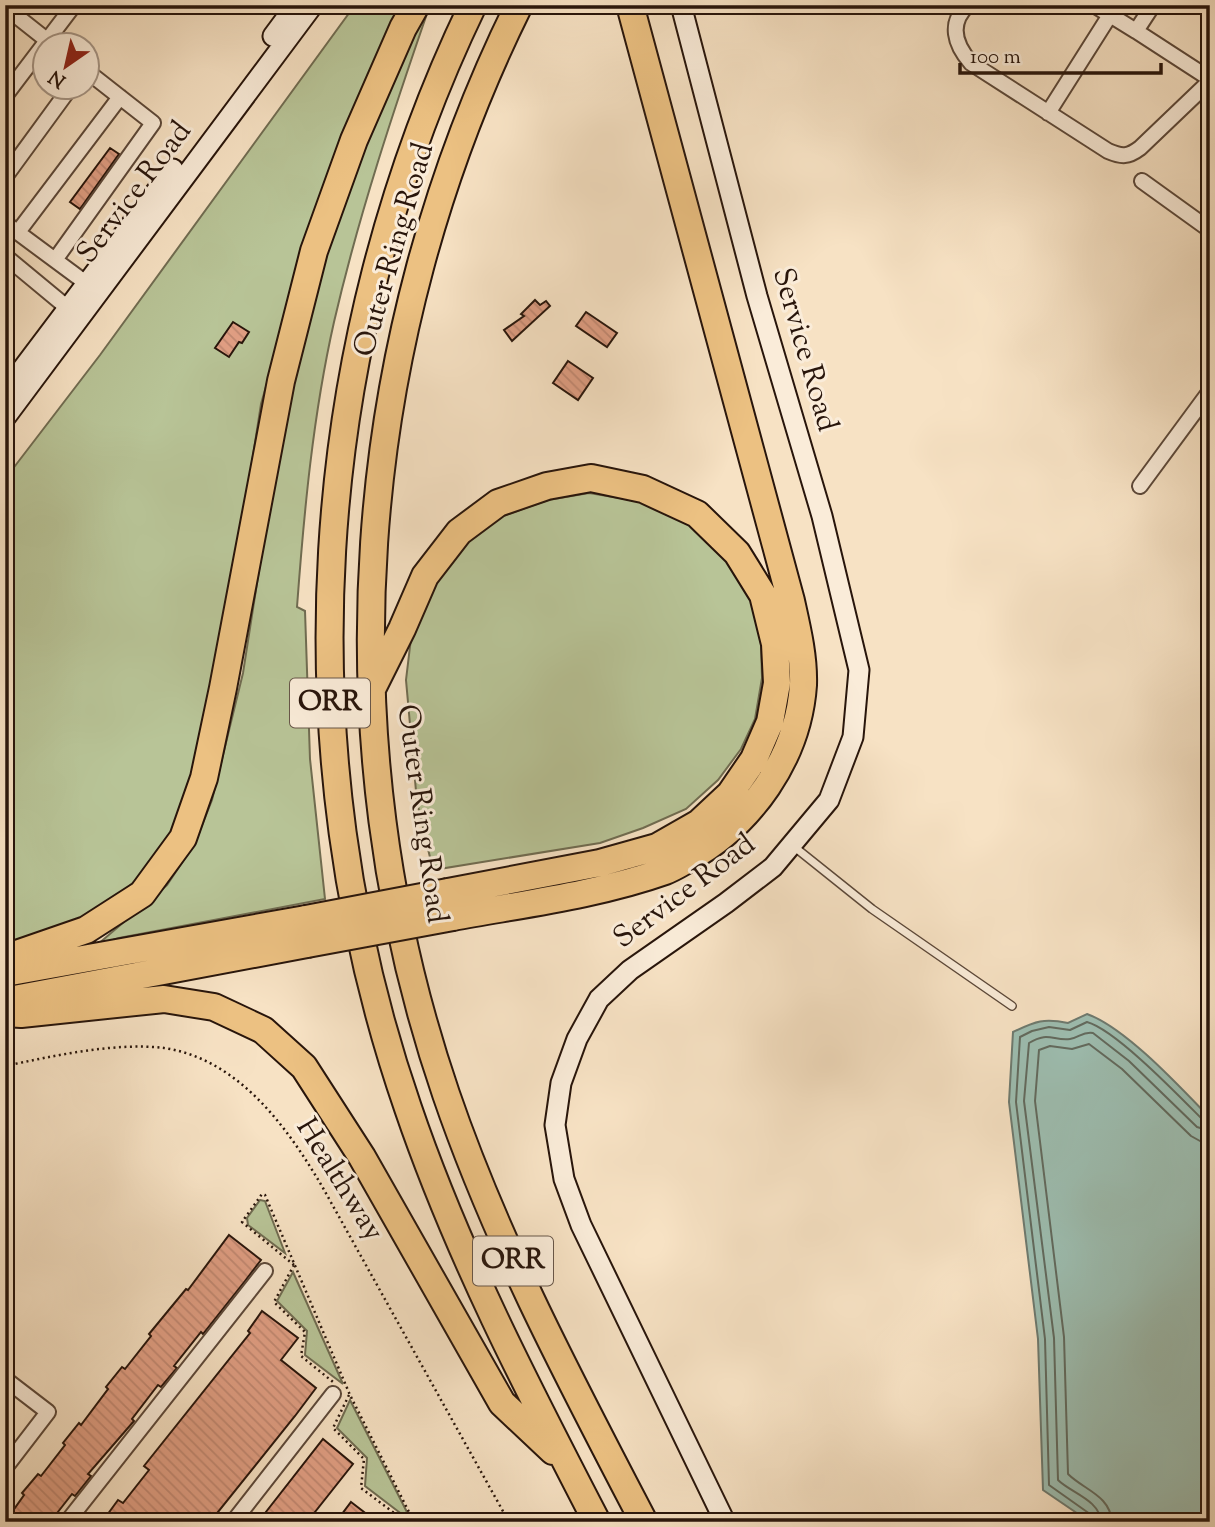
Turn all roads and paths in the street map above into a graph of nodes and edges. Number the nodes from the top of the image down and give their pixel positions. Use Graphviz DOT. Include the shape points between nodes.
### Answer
graph roads {
  1 [pos="74,5"];
  2 [pos="296,5"];
  3 [pos="313,5"];
  4 [pos="416,5"];
  5 [pos="473,5"];
  6 [pos="519,5"];
  7 [pos="630,5"];
  8 [pos="681,5"];
  9 [pos="968,5"];
  10 [pos="1094,5"];
  11 [pos="1153,5"];
  12 [pos="8,14"];
  13 [pos="1110,15"];
  14 [pos="1136,31"];
  15 [pos="35,32"];
  16 [pos="58,32"];
  17 [pos="32,65"];
  18 [pos="1210,80"];
  19 [pos="102,83"];
  20 [pos="5,96"];
  21 [pos="120,97"];
  22 [pos="60,102"];
  23 [pos="1048,113"];
  24 [pos="203,141"];
  25 [pos="5,177"];
  26 [pos="1142,181"];
  27 [pos="11,227"];
  28 [pos="1210,230"];
  29 [pos="5,257"];
  30 [pos="55,260"];
  31 [pos="92,287"];
  32 [pos="73,313"];
  33 [pos="1210,391"];
  34 [pos="5,392"];
  35 [pos="5,418"];
  36 [pos="1140,486"];
  37 [pos="371,691"];
  38 [pos="792,844"];
  39 [pos="450,905"];
  40 [pos="306,931"];
  41 [pos="5,958"];
  42 [pos="5,973"];
  43 [pos="5,1001"];
  44 [pos="1012,1006"];
  45 [pos="5,1013"];
  46 [pos="5,1066"];
  47 [pos="294,1265"];
  48 [pos="265,1271"];
  49 [pos="5,1379"];
  50 [pos="333,1394"];
  51 [pos="350,1395"];
  52 [pos="568,1464"];
  53 [pos="5,1468"];
  54 [pos="67,1522"];
  55 [pos="233,1522"];
  56 [pos="406,1522"];
  57 [pos="414,1522"];
  58 [pos="509,1522"];
  59 [pos="597,1522"];
  60 [pos="644,1522"];
  61 [pos="724,1522"];
  1 -- 16 [label="street"];
  2 -- 24 [label="main road, Service Road"];
  3 -- 24 [label="main road, Service Road"];
  4 -- 41 [label="highway" via="354,140 314,251 281,381 204,778 183,838 142,894 86,930"];
  5 -- 52 [label="highway, Outer Ring Road / ORR" via="402,180 357,353 334,517 331,714 351,890 393,1063 452,1223 501,1333"];
  6 -- 37 [label="highway, Outer Ring Road / ORR" via="445,181 419,265 397,362 374,534"];
  7 -- 39 [label="highway" via="791,601 803,684 795,729 777,772 749,811 715,844 667,870 606,888"];
  8 -- 38 [label="main road, Service Road" via="757,296 822,516 859,670 853,737 829,800"];
  9 -- 23 [label="street" via="955,29 962,52 971,63"];
  10 -- 13 [label="street"];
  11 -- 14 [label="street"];
  12 -- 15 [label="street"];
  13 -- 14 [label="street"];
  13 -- 23 [label="street"];
  14 -- 18 [label="street"];
  17 -- 20 [label="street"];
  18 -- 23 [label="street" via="1131,155 1108,151"];
  19 -- 21 [label="street"];
  21 -- 27 [label="street"];
  21 -- 30 [label="street" via="153,123"];
  22 -- 25 [label="street"];
  24 -- 31 [label="main road, Service Road"];
  26 -- 28 [label="street"];
  27 -- 30 [label="street"];
  29 -- 32 [label="street"];
  30 -- 31 [label="street"];
  31 -- 32 [label="main road, Service Road"];
  32 -- 34 [label="main road, Service Road"];
  32 -- 35 [label="main road, Service Road"];
  33 -- 36 [label="street"];
  37 -- 39 [label="highway" via="425,576 458,532 498,502 547,486 591,478 643,489 697,514 737,553 763,596 775,644 777,683 770,722 754,759 730,794 699,824 657,847"];
  37 -- 60 [label="highway, Outer Ring Road / ORR" via="392,881 415,988 446,1093 518,1272"];
  38 -- 44 [label="lane" via="872,909"];
  38 -- 61 [label="main road, Service Road" via="773,867 630,970 599,999 577,1039 561,1083 555,1125 564,1179 582,1225"];
  39 -- 40 [label="highway, bridge"];
  40 -- 42 [label="highway"];
  40 -- 43 [label="highway"];
  45 -- 52 [label="highway" via="164,999 215,1007 263,1030 303,1067 362,1157 502,1403"];
  46 -- 58 [label="path, Healthway" via="102,1050 166,1049 206,1061 265,1105 314,1171"];
  47 -- 47 [label="path" via="242,1222 262,1194 265,1195"];
  47 -- 51 [label="path"];
  47 -- 51 [label="path" via="274,1302 305,1332 301,1356"];
  48 -- 54 [label="street"];
  49 -- 53 [label="street" via="48,1412"];
  50 -- 55 [label="street"];
  51 -- 56 [label="path" via="333,1428 364,1459 361,1488"];
  51 -- 57 [label="path"];
  52 -- 59 [label="highway, Outer Ring Road / ORR"];
}
